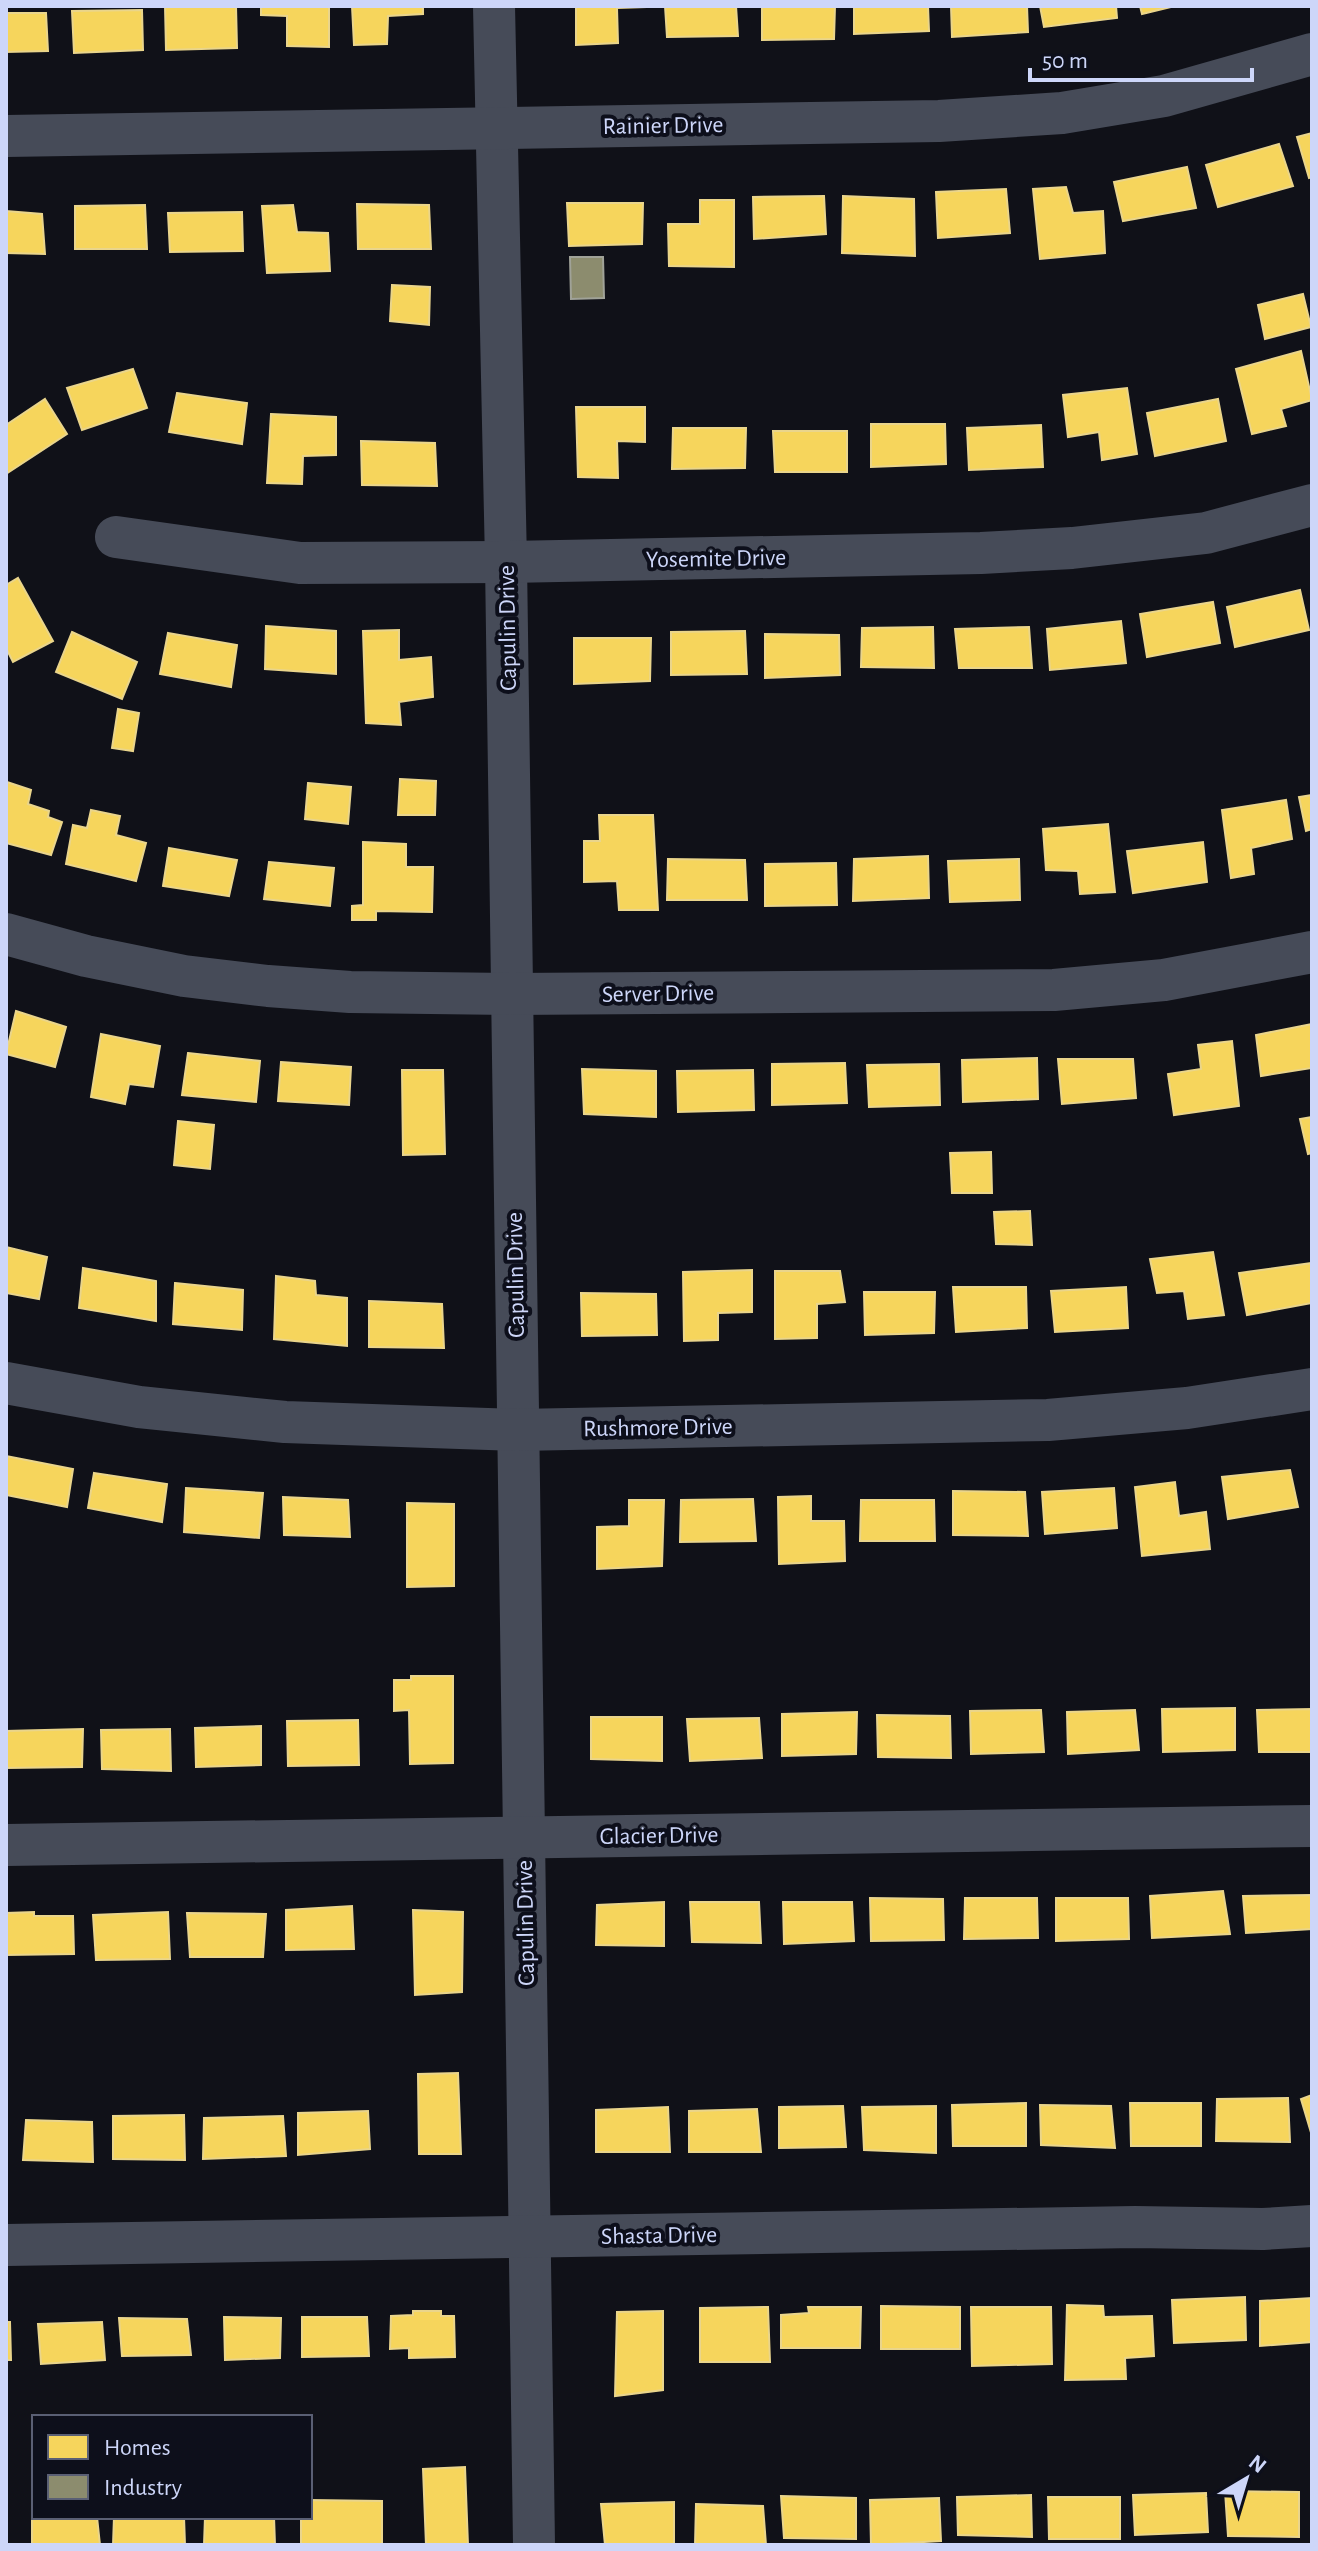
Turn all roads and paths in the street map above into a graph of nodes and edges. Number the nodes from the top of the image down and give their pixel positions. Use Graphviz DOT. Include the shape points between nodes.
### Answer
graph roads {
  1 [pos="494,6"];
  2 [pos="1312,54"];
  3 [pos="495,128"];
  4 [pos="6,136"];
  5 [pos="1312,505"];
  6 [pos="116,537"];
  7 [pos="506,562"];
  8 [pos="6,934"];
  9 [pos="1312,952"];
  10 [pos="511,994"];
  11 [pos="6,1383"];
  12 [pos="1312,1389"];
  13 [pos="517,1430"];
  14 [pos="1312,1826"];
  15 [pos="524,1837"];
  16 [pos="6,1845"];
  17 [pos="1312,2226"];
  18 [pos="528,2236"];
  19 [pos="6,2245"];
  20 [pos="534,2545"];
  1 -- 3 [label="street, Capulin Drive"];
  2 -- 3 [label="street, Rainier Drive" via="1164,96 1062,113 939,121"];
  3 -- 4 [label="street, Rainier Drive"];
  3 -- 7 [label="street, Capulin Drive"];
  5 -- 7 [label="street, Yosemite Drive" via="1206,533 1072,548"];
  6 -- 7 [label="street, Yosemite Drive" via="300,563"];
  7 -- 10 [label="street, Capulin Drive"];
  8 -- 10 [label="street, Server Drive" via="100,959 254,985"];
  9 -- 10 [label="street, Server Drive" via="1164,980 1054,990"];
  10 -- 13 [label="street, Capulin Drive"];
  11 -- 13 [label="street, Rushmore Drive" via="139,1407 285,1422"];
  12 -- 13 [label="street, Rushmore Drive" via="1187,1408 1048,1420"];
  13 -- 15 [label="street, Capulin Drive"];
  14 -- 15 [label="street, Glacier Drive"];
  15 -- 16 [label="street, Glacier Drive"];
  15 -- 18 [label="street, Capulin Drive"];
  17 -- 18 [label="street, Shasta Drive"];
  18 -- 19 [label="street, Shasta Drive"];
  18 -- 20 [label="street, Capulin Drive"];
}
